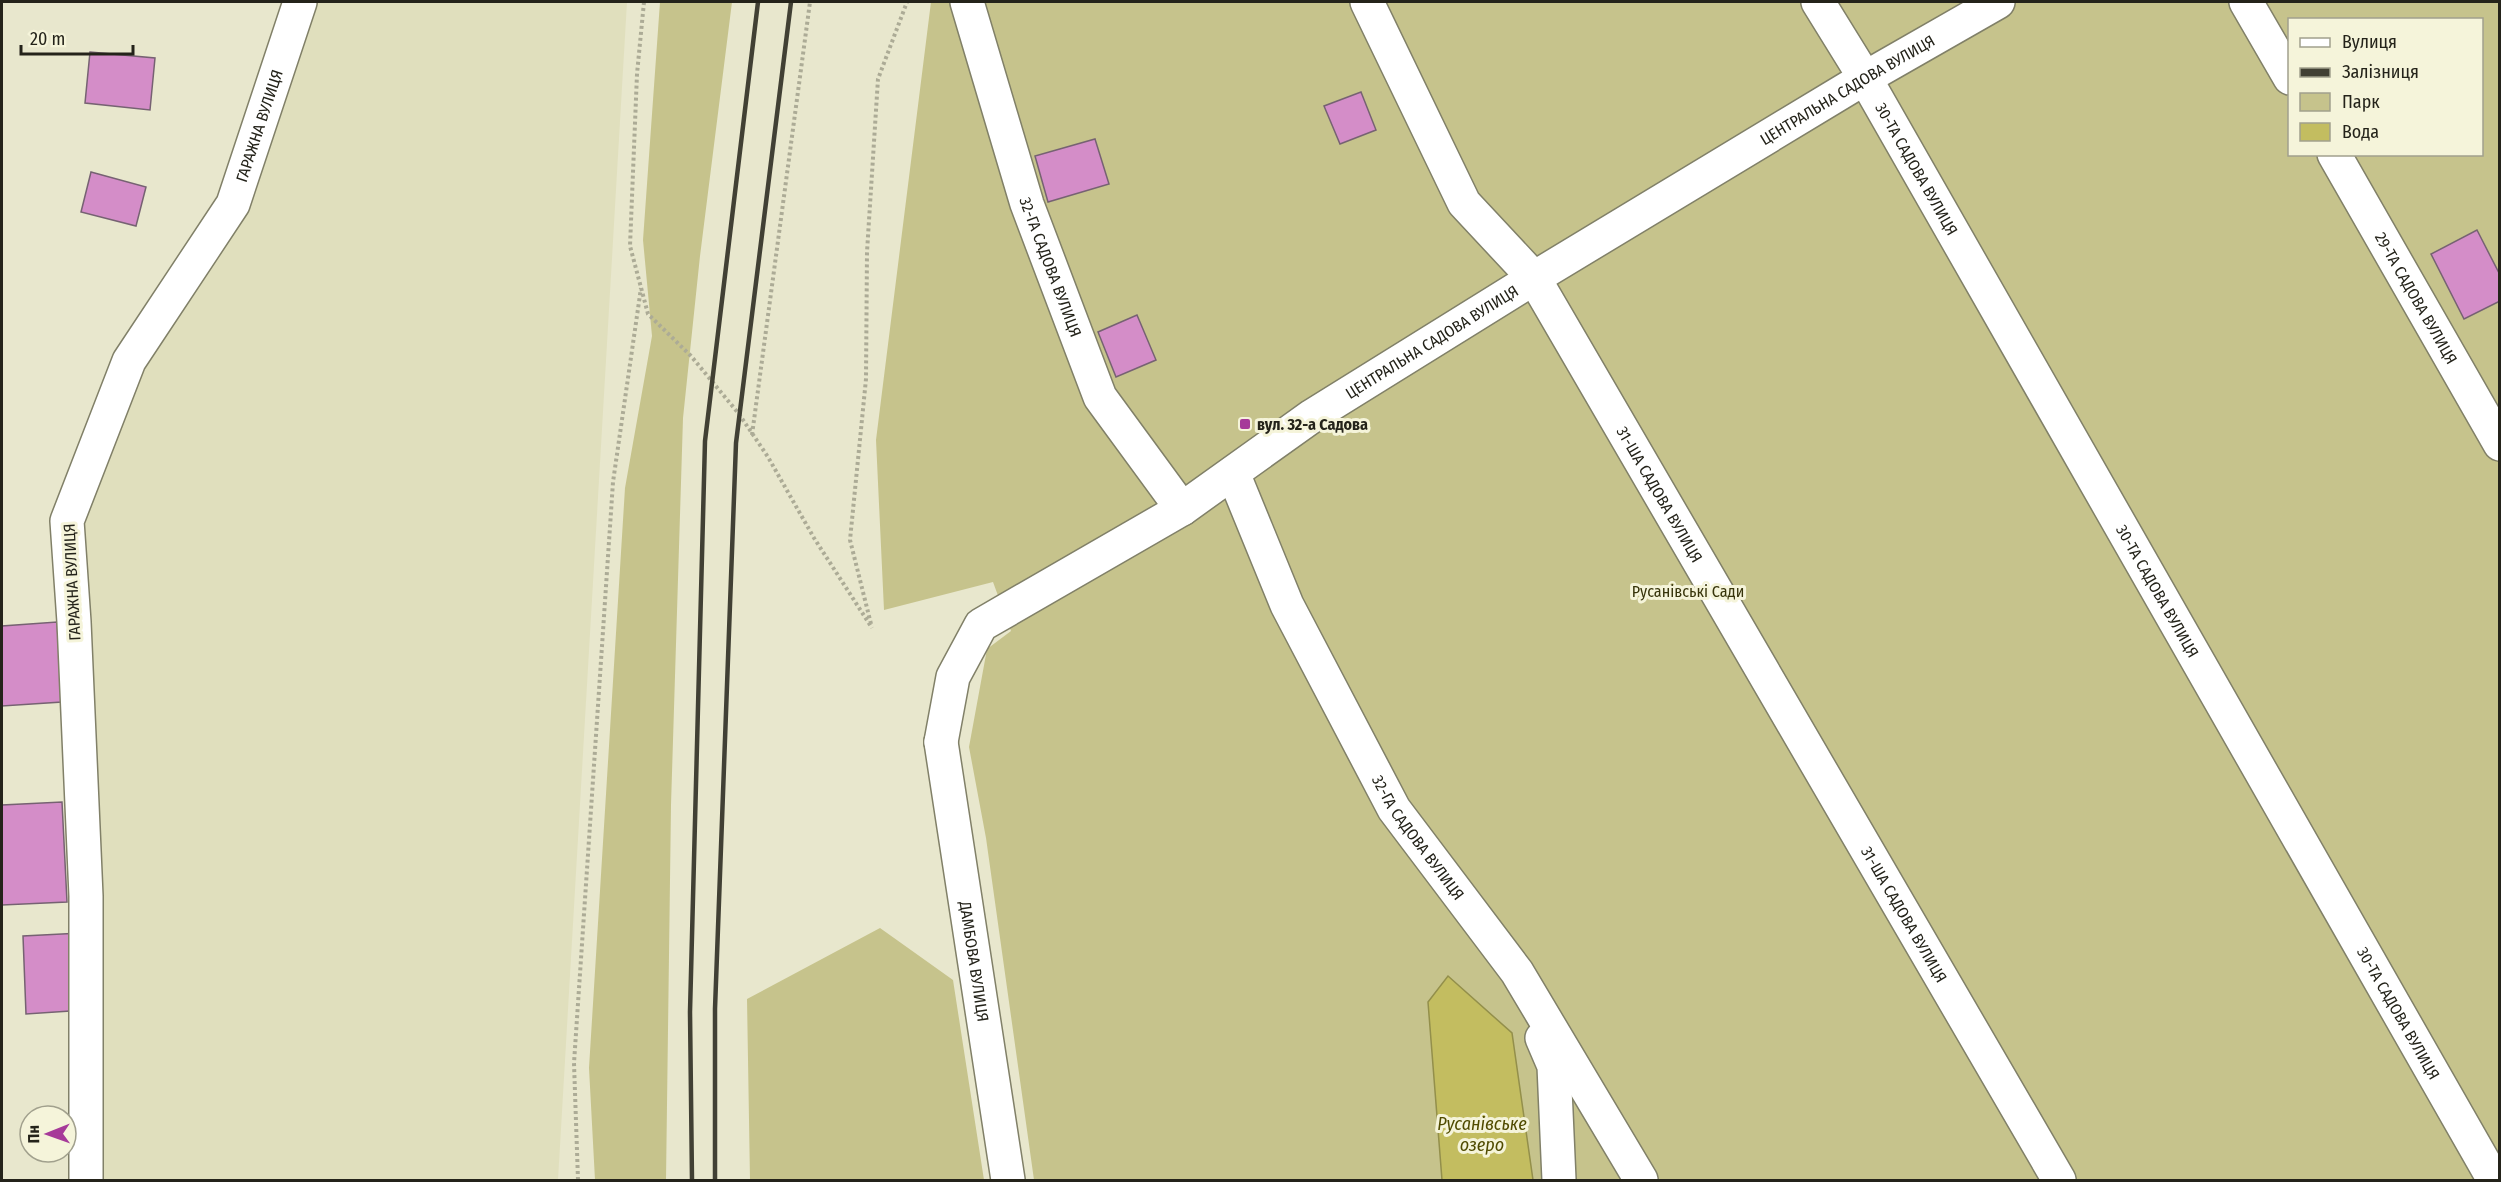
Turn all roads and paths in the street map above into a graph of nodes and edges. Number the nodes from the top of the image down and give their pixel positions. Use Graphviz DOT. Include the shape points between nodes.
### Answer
graph roads {
  1 [pos="300,2"];
  2 [pos="644,2"];
  3 [pos="810,2"];
  4 [pos="907,2"];
  5 [pos="967,2"];
  6 [pos="1366,2"];
  7 [pos="1818,2"];
  8 [pos="1998,2"];
  9 [pos="2246,2"];
  10 [pos="2288,76"];
  11 [pos="1865,78"];
  12 [pos="2335,156"];
  13 [pos="1534,278"];
  14 [pos="641,288"];
  15 [pos="752,435"];
  16 [pos="2499,444"];
  17 [pos="1233,473"];
  18 [pos="1182,509"];
  19 [pos="941,742"];
  20 [pos="1517,972"];
  21 [pos="86,1180"];
  22 [pos="578,1180"];
  23 [pos="1008,1180"];
  24 [pos="1559,1180"];
  25 [pos="1641,1180"];
  26 [pos="2059,1180"];
  27 [pos="2494,1180"];
  1 -- 21 [label="street, ГАРАЖНА ВУЛИЦЯ" via="233,204 129,361 67,521 87,896"];
  2 -- 14 [label="path" via="630,246"];
  3 -- 15 [label="path"];
  4 -- 15 [label="path" via="878,79 867,252 866,379 850,540 872,628"];
  5 -- 18 [label="street, 32-ГА САДОВА ВУЛИЦЯ" via="1027,204 1100,397"];
  6 -- 13 [label="street, 31-ША САДОВА ВУЛИЦЯ" via="1464,203"];
  7 -- 11 [label="street, 30-ТА САДОВА ВУЛИЦЯ"];
  8 -- 11 [label="street, ЦЕНТРАЛЬНА САДОВА ВУЛИЦЯ"];
  9 -- 10 [label="street"];
  11 -- 13 [label="street, ЦЕНТРАЛЬНА САДОВА ВУЛИЦЯ"];
  11 -- 27 [label="street, 30-ТА САДОВА ВУЛИЦЯ"];
  12 -- 16 [label="street, 29-ТА САДОВА ВУЛИЦЯ"];
  13 -- 17 [label="street, ЦЕНТРАЛЬНА САДОВА ВУЛИЦЯ" via="1312,416"];
  13 -- 26 [label="street, 31-ША САДОВА ВУЛИЦЯ"];
  14 -- 15 [label="path" via="648,314 712,379"];
  14 -- 22 [label="path" via="612,482 574,1063"];
  17 -- 18 [label="street, ЦЕНТРАЛЬНА САДОВА ВУЛИЦЯ"];
  17 -- 20 [label="street, 32-ГА САДОВА ВУЛИЦЯ" via="1287,605 1394,808"];
  18 -- 19 [label="street, ЦЕНТРАЛЬНА САДОВА ВУЛИЦЯ" via="981,625 952,677"];
  19 -- 23 [label="street, ДАМБОВА ВУЛИЦЯ"];
  20 -- 24 [label="street" via="1554,1066"];
  20 -- 25 [label="street, 32-ГА САДОВА ВУЛИЦЯ"];
}
